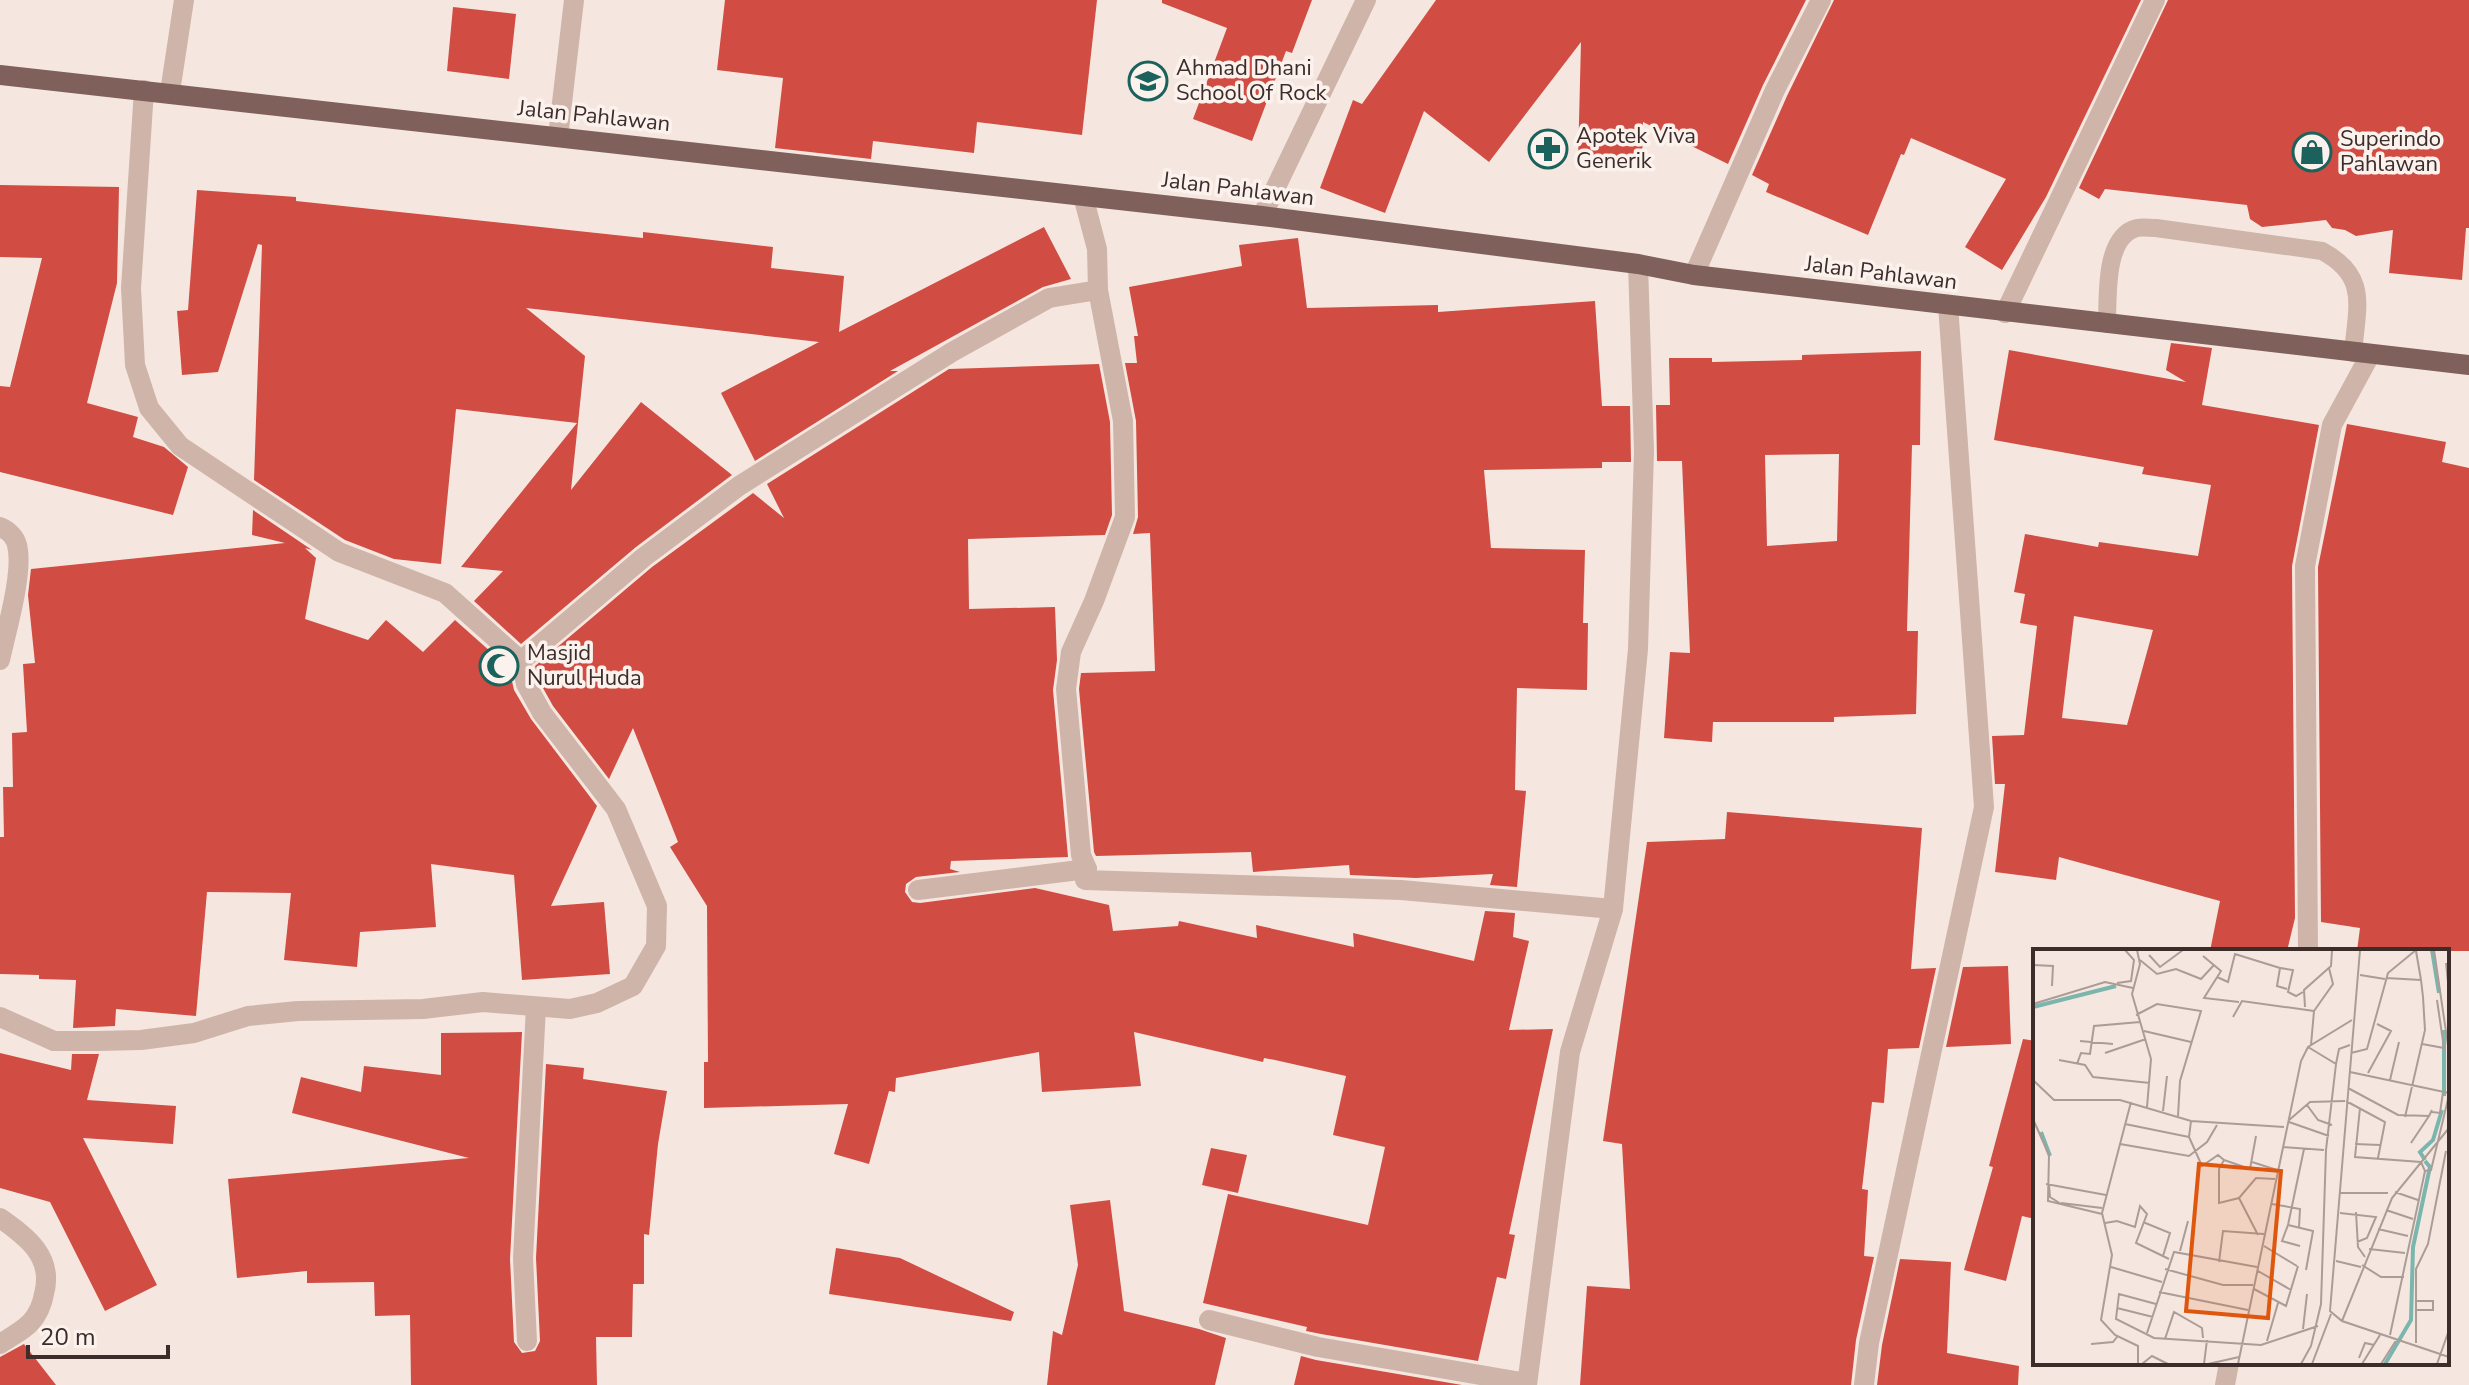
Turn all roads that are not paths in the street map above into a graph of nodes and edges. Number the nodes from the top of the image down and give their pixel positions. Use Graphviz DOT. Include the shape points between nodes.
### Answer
graph roads {
  1 [pos="184,0"];
  2 [pos="574,0"];
  3 [pos="1366,0"];
  4 [pos="1821,0"];
  5 [pos="2155,0"];
  6 [pos="0,75"];
  7 [pos="144,90"];
  8 [pos="170,92"];
  9 [pos="558,137"];
  10 [pos="1083,196"];
  11 [pos="1262,216"];
  12 [pos="1638,264"];
  13 [pos="1694,275"];
  14 [pos="1098,290"];
  15 [pos="1948,305"];
  16 [pos="2005,313"];
  17 [pos="2107,324"];
  18 [pos="2362,354"];
  19 [pos="2469,365"];
  20 [pos="0,527"];
  21 [pos="0,660"];
  22 [pos="521,661"];
  23 [pos="1087,869"];
  24 [pos="918,890"];
  25 [pos="1613,909"];
  26 [pos="2308,949"];
  27 [pos="536,1007"];
  28 [pos="0,1017"];
  29 [pos="0,1218"];
  30 [pos="1209,1320"];
  31 [pos="527,1341"];
  32 [pos="0,1344"];
  33 [pos="2229,1365"];
  34 [pos="1527,1384"];
  35 [pos="1864,1385"];
  36 [pos="2225,1385"];
  1 -- 8 [label="street"];
  2 -- 9 [label="street"];
  3 -- 11 [label="street"];
  4 -- 13 [label="street" via="1775,90"];
  5 -- 16 [label="street"];
  6 -- 7 [label="main road, Jalan Pahlawan"];
  7 -- 8 [label="main road, Jalan Pahlawan"];
  7 -- 22 [label="street" via="131,288 135,365 149,408 180,446 339,552 445,593"];
  8 -- 9 [label="main road, Jalan Pahlawan"];
  9 -- 10 [label="main road, Jalan Pahlawan"];
  10 -- 11 [label="main road, Jalan Pahlawan"];
  10 -- 14 [label="street" via="1097,249"];
  11 -- 12 [label="main road, Jalan Pahlawan"];
  12 -- 13 [label="main road, Jalan Pahlawan"];
  12 -- 25 [label="street" via="1644,451 1638,649"];
  13 -- 15 [label="main road, Jalan Pahlawan"];
  14 -- 22 [label="street" via="1049,298 1021,313 739,486 644,557"];
  14 -- 23 [label="street" via="1123,421 1125,517 1071,652 1066,689 1081,855"];
  15 -- 16 [label="main road, Jalan Pahlawan"];
  15 -- 35 [label="street" via="1984,807"];
  16 -- 17 [label="main road, Jalan Pahlawan"];
  17 -- 18 [label="main road, Jalan Pahlawan"];
  17 -- 18 [label="lane" via="2111,261 2119,239 2135,228 2156,228 2322,251 2342,262 2355,281"];
  18 -- 19 [label="main road, Jalan Pahlawan"];
  18 -- 26 [label="street" via="2332,425 2305,566"];
  20 -- 21 [label="street" via="16,542 19,560"];
  22 -- 27 [label="street" via="542,713 616,809 657,906 656,946 633,986 570,1009"];
  23 -- 24 [label="street"];
  23 -- 25 [label="street" via="1085,880 1401,890"];
  25 -- 34 [label="street" via="1570,1052"];
  27 -- 28 [label="street" via="483,1002 423,1009 298,1011 248,1016 194,1033 111,1041 54,1041"];
  27 -- 31 [label="street" via="523,1258"];
  29 -- 32 [label="street" via="36,1247 46,1264 46,1287 29,1324"];
  30 -- 34 [label="street" via="1318,1347"];
  33 -- 36 [label="street"];
}
